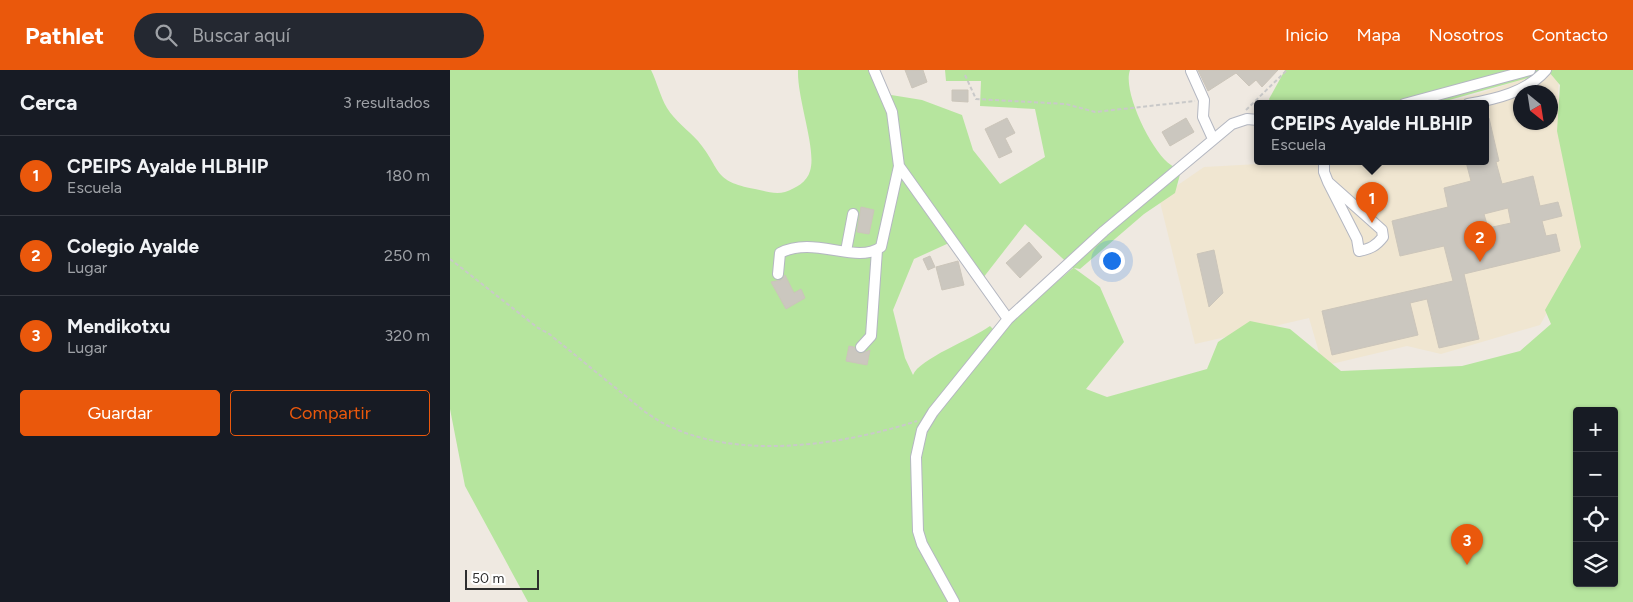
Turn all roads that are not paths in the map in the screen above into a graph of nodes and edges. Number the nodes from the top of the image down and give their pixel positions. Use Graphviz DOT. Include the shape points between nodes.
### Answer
graph roads {
  1 [pos="874,70"];
  2 [pos="1530,70"];
  3 [pos="1546,70"];
  4 [pos="1190,72"];
  5 [pos="1419,100"];
  6 [pos="1483,100"];
  7 [pos="1254,120"];
  8 [pos="1213,139"];
  9 [pos="1324,165"];
  10 [pos="899,166"];
  11 [pos="1328,182"];
  12 [pos="853,214"];
  13 [pos="877,250"];
  14 [pos="846,251"];
  15 [pos="778,274"];
  16 [pos="1008,319"];
  17 [pos="861,347"];
  18 [pos="954,602"];
  1 -- 10 [label="street" via="892,112"];
  2 -- 5 [label="street"];
  3 -- 6 [label="street" via="1520,90"];
  4 -- 8 [label="street" via="1204,100 1203,117"];
  7 -- 8 [label="street" via="1232,124"];
  8 -- 16 [label="street" via="1104,231"];
  9 -- 11 [label="street"];
  10 -- 13 [label="street" via="882,248"];
  10 -- 16 [label="street"];
  11 -- 11 [label="street" via="1358,239 1359,251 1376,245 1383,238 1382,230"];
  12 -- 14 [label="street"];
  13 -- 14 [label="street" via="873,253"];
  13 -- 17 [label="street" via="871,336"];
  14 -- 15 [label="street" via="808,246 791,248 780,253"];
  16 -- 18 [label="street" via="931,416 922,430 916,457 918,530 922,544"];
}
